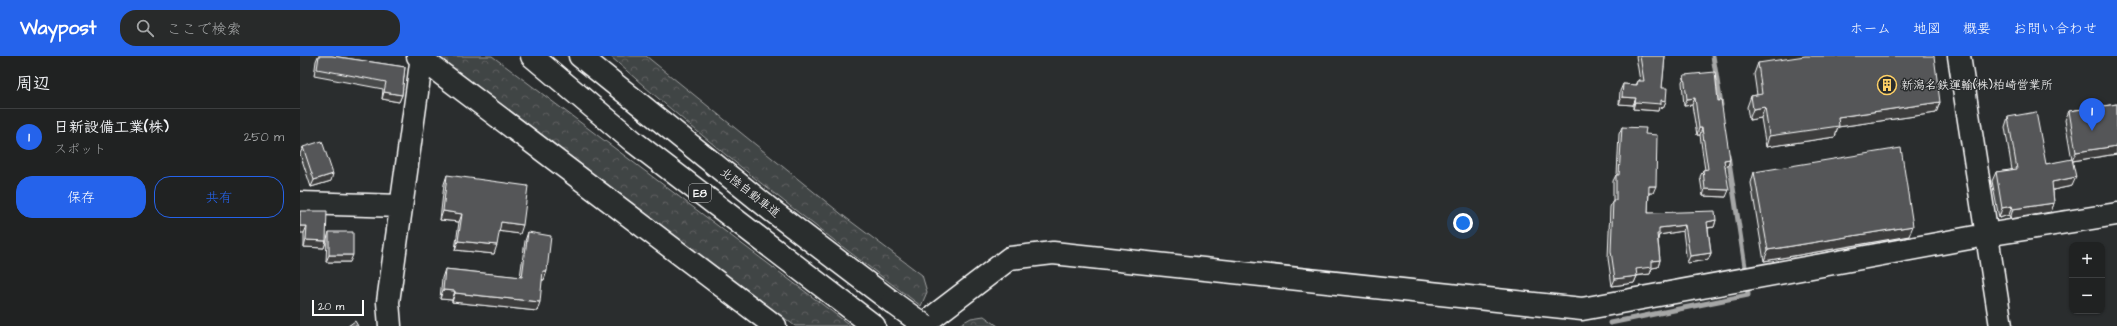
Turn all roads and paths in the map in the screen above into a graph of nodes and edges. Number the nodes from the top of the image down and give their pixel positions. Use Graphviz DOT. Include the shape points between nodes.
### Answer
graph roads {
  1 [pos="520,56"];
  2 [pos="532,56"];
  3 [pos="580,56"];
  4 [pos="1959,56"];
  5 [pos="420,57"];
  6 [pos="634,142"];
  7 [pos="300,203"];
  8 [pos="401,206"];
  9 [pos="2117,214"];
  10 [pos="1986,235"];
  11 [pos="1581,318"];
  12 [pos="390,326"];
  13 [pos="774,326"];
  14 [pos="874,326"];
  15 [pos="920,326"];
  16 [pos="925,326"];
  17 [pos="2001,326"];
  1 -- 6 [label="main road"];
  2 -- 6 [label="main road, E8"];
  3 -- 16 [label="main road, 北陸自動車道 / E8, bridge" via="728,176"];
  4 -- 10 [label="main road"];
  5 -- 8 [label="main road"];
  5 -- 13 [label="main road"];
  6 -- 14 [label="main road, E8"];
  7 -- 8 [label="main road"];
  8 -- 12 [label="main road" via="388,302"];
  9 -- 10 [label="main road"];
  10 -- 11 [label="main road"];
  10 -- 17 [label="main road"];
  11 -- 15 [label="main road" via="1053,253 1010,258"];
}
